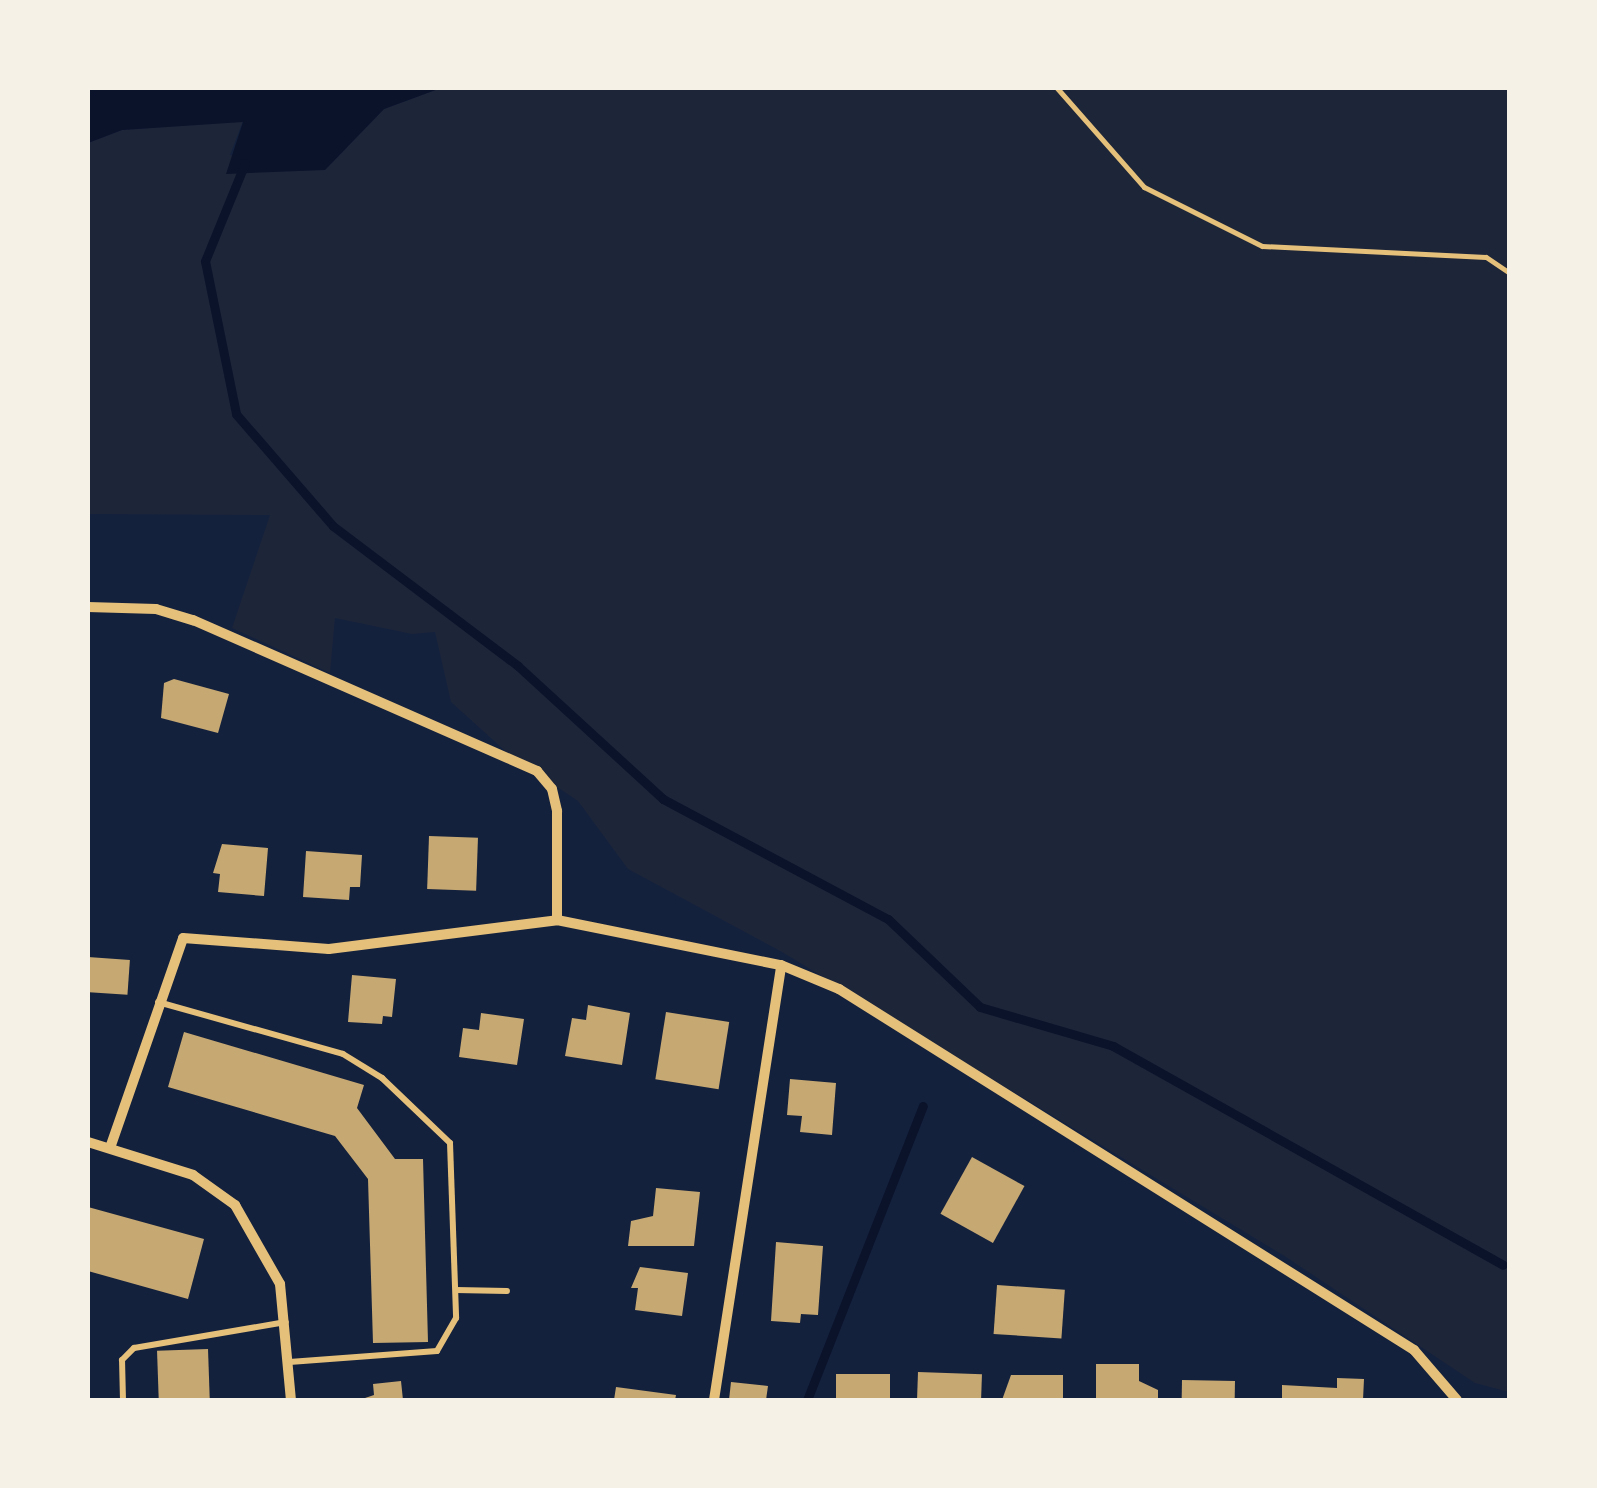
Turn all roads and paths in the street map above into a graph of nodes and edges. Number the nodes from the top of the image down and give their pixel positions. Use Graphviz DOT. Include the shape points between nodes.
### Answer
graph roads {
  1 [pos="1057,88"];
  2 [pos="1510,272"];
  3 [pos="88,606"];
  4 [pos="557,920"];
  5 [pos="781,966"];
  6 [pos="157,1001"];
  7 [pos="88,1142"];
  8 [pos="110,1148"];
  9 [pos="456,1290"];
  10 [pos="507,1290"];
  11 [pos="288,1322"];
  12 [pos="289,1362"];
  13 [pos="122,1400"];
  14 [pos="291,1400"];
  15 [pos="714,1400"];
  16 [pos="1456,1400"];
  1 -- 2 [label="path" via="1144,186 1262,246 1486,256"];
  3 -- 4 [label="street" via="156,609 193,620 537,771 558,811"];
  4 -- 5 [label="street"];
  4 -- 6 [label="street" via="329,949 182,938"];
  5 -- 15 [label="street"];
  5 -- 16 [label="street" via="870,1008 1414,1350"];
  6 -- 8 [label="street"];
  6 -- 9 [label="lane" via="343,1054 438,1127 454,1164"];
  7 -- 8 [label="street"];
  8 -- 11 [label="street" via="194,1175 235,1205 272,1262"];
  9 -- 10 [label="lane"];
  9 -- 12 [label="lane" via="456,1318 437,1351"];
  11 -- 12 [label="street"];
  11 -- 13 [label="lane" via="134,1348 122,1360"];
  12 -- 14 [label="street"];
}
